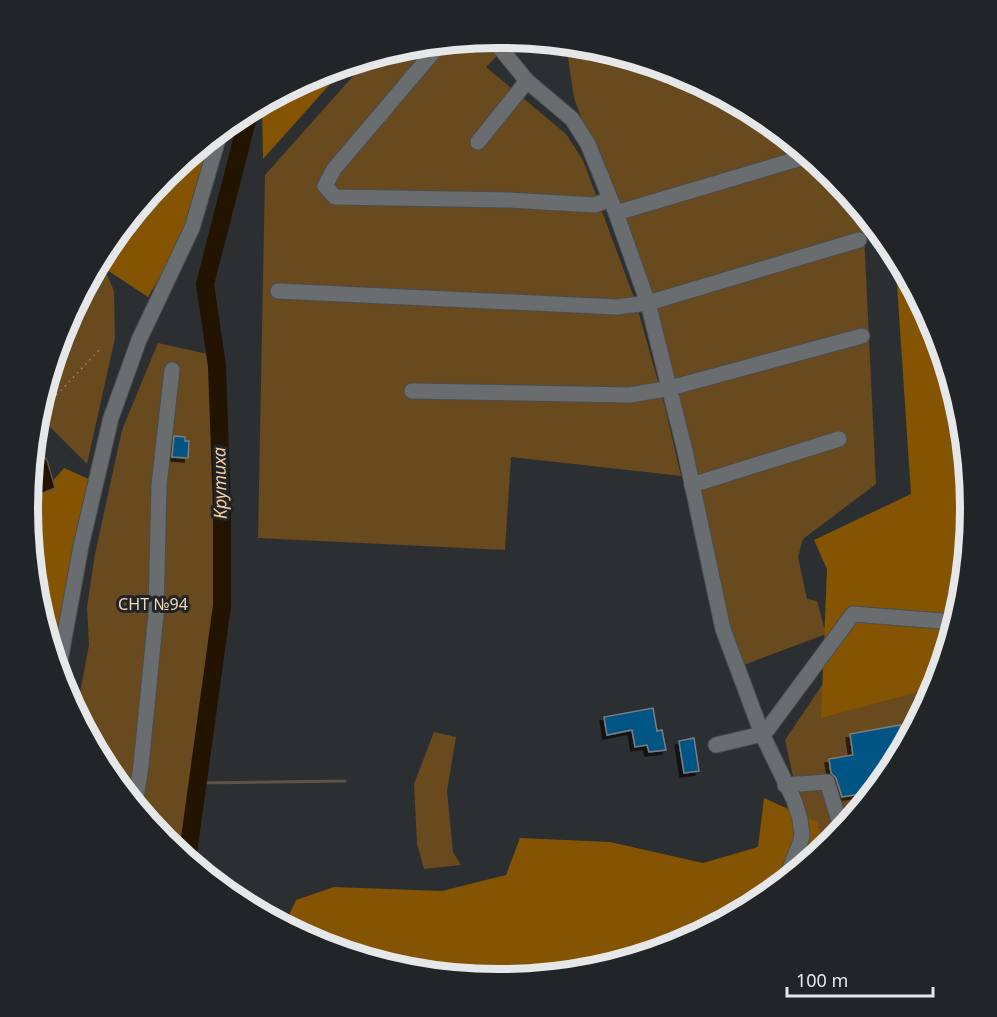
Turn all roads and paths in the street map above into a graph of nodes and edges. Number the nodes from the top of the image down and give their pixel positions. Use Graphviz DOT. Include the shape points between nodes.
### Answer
graph roads {
  1 [pos="500,47"];
  2 [pos="507,47"];
  3 [pos="434,52"];
  4 [pos="504,52"];
  5 [pos="527,81"];
  6 [pos="478,142"];
  7 [pos="217,144"];
  8 [pos="798,159"];
  9 [pos="613,206"];
  10 [pos="859,240"];
  11 [pos="278,291"];
  12 [pos="648,303"];
  13 [pos="862,336"];
  14 [pos="99,350"];
  15 [pos="172,370"];
  16 [pos="670,388"];
  17 [pos="412,391"];
  18 [pos="50,402"];
  19 [pos="839,439"];
  20 [pos="692,485"];
  21 [pos="946,621"];
  22 [pos="61,654"];
  23 [pos="762,734"];
  24 [pos="716,745"];
  25 [pos="785,786"];
  26 [pos="137,794"];
  27 [pos="839,819"];
  28 [pos="792,863"];
  1 -- 4 [label="street"];
  2 -- 4 [label="street"];
  3 -- 9 [label="street" via="334,169 325,186 335,197"];
  4 -- 5 [label="street"];
  5 -- 6 [label="street"];
  5 -- 9 [label="street" via="572,119 588,144"];
  7 -- 22 [label="street" via="192,228 139,340 111,418"];
  8 -- 9 [label="street"];
  9 -- 12 [label="street"];
  10 -- 12 [label="street"];
  11 -- 12 [label="street" via="617,307"];
  12 -- 16 [label="street"];
  13 -- 16 [label="street"];
  14 -- 18 [label="path"];
  15 -- 26 [label="street" via="159,485 156,614"];
  16 -- 17 [label="street" via="630,395"];
  16 -- 20 [label="street"];
  19 -- 20 [label="street"];
  20 -- 23 [label="street" via="723,629"];
  21 -- 23 [label="street" via="853,615"];
  23 -- 24 [label="street"];
  23 -- 25 [label="street"];
  25 -- 27 [label="street" via="827,782"];
  25 -- 28 [label="street" via="794,800 802,836"];
}
